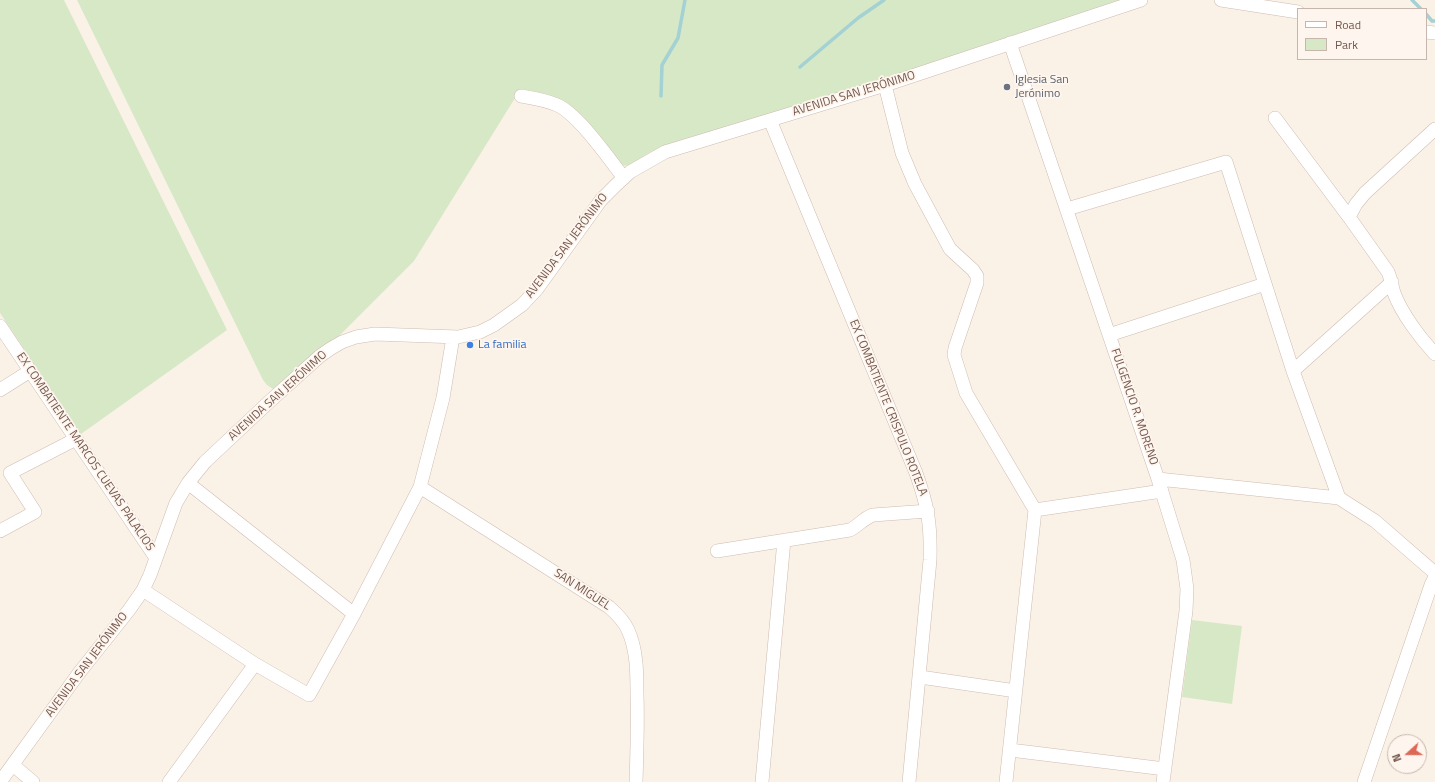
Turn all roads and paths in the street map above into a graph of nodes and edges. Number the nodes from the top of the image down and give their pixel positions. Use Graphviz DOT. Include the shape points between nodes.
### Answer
graph roads {
  1 [pos="1141,0"];
  2 [pos="1220,0"];
  3 [pos="1297,12"];
  4 [pos="1010,43"];
  5 [pos="885,85"];
  6 [pos="521,96"];
  7 [pos="1275,118"];
  8 [pos="770,120"];
  9 [pos="1435,130"];
  10 [pos="624,178"];
  11 [pos="1067,209"];
  12 [pos="1349,217"];
  13 [pos="1392,282"];
  14 [pos="1265,284"];
  15 [pos="0,326"];
  16 [pos="1109,335"];
  17 [pos="453,337"];
  18 [pos="1435,354"];
  19 [pos="1293,370"];
  20 [pos="30,371"];
  21 [pos="0,390"];
  22 [pos="76,439"];
  23 [pos="188,483"];
  24 [pos="1160,485"];
  25 [pos="420,487"];
  26 [pos="1338,498"];
  27 [pos="1035,510"];
  28 [pos="928,511"];
  29 [pos="0,530"];
  30 [pos="784,540"];
  31 [pos="717,551"];
  32 [pos="156,558"];
  33 [pos="1435,573"];
  34 [pos="1435,577"];
  35 [pos="143,590"];
  36 [pos="354,614"];
  37 [pos="255,664"];
  38 [pos="920,676"];
  39 [pos="1016,691"];
  40 [pos="1010,750"];
  41 [pos="13,765"];
  42 [pos="1164,769"];
  43 [pos="0,782"];
  44 [pos="34,782"];
  45 [pos="169,782"];
  46 [pos="636,782"];
  47 [pos="762,782"];
  48 [pos="909,782"];
  49 [pos="1006,782"];
  50 [pos="1163,782"];
  51 [pos="1364,782"];
  1 -- 4 [label="street, AVENIDA SAN JERÓNIMO"];
  2 -- 3 [label="street"];
  4 -- 5 [label="street, AVENIDA SAN JERÓNIMO"];
  4 -- 11 [label="street, FULGENCIO R. MORENO"];
  5 -- 8 [label="street, AVENIDA SAN JERÓNIMO"];
  5 -- 27 [label="street" via="902,153 915,184 950,249 977,276 954,348 963,387"];
  6 -- 10 [label="street" via="559,106 580,122"];
  7 -- 12 [label="street"];
  8 -- 10 [label="street, AVENIDA SAN JERÓNIMO" via="665,152"];
  8 -- 28 [label="street, EX COMBATIENTE CRISPULO ROTELA" via="916,473"];
  9 -- 12 [label="street" via="1364,193"];
  10 -- 17 [label="street, AVENIDA SAN JERÓNIMO" via="601,200 537,289 522,305 480,332"];
  11 -- 14 [label="street" via="1226,162"];
  11 -- 16 [label="street, FULGENCIO R. MORENO"];
  12 -- 13 [label="street" via="1388,272"];
  13 -- 18 [label="street" via="1401,306 1420,337"];
  13 -- 19 [label="street"];
  14 -- 16 [label="street"];
  14 -- 19 [label="street"];
  15 -- 20 [label="street, EX COMBATIENTE MARCOS CUEVAS PALACIOS"];
  16 -- 24 [label="street, FULGENCIO R. MORENO"];
  17 -- 23 [label="street, AVENIDA SAN JERÓNIMO" via="375,334 342,342 320,356 270,401 206,462"];
  17 -- 25 [label="street" via="443,398"];
  19 -- 26 [label="street"];
  20 -- 21 [label="street"];
  20 -- 22 [label="street, EX COMBATIENTE MARCOS CUEVAS PALACIOS"];
  22 -- 29 [label="street" via="10,473 35,512"];
  22 -- 32 [label="street, EX COMBATIENTE MARCOS CUEVAS PALACIOS"];
  23 -- 32 [label="street, AVENIDA SAN JERÓNIMO" via="176,503"];
  23 -- 36 [label="street"];
  24 -- 26 [label="street"];
  24 -- 27 [label="street"];
  24 -- 42 [label="street, FULGENCIO R. MORENO" via="1183,560 1187,589"];
  25 -- 36 [label="street"];
  25 -- 46 [label="street, SAN MIGUEL" via="609,607 620,617 628,631 637,669"];
  26 -- 33 [label="street" via="1375,521"];
  27 -- 39 [label="street"];
  28 -- 30 [label="street" via="873,515 850,530"];
  28 -- 38 [label="street, EX COMBATIENTE CRISPULO ROTELA" via="931,533 930,560"];
  30 -- 31 [label="street"];
  30 -- 47 [label="street"];
  32 -- 35 [label="street, AVENIDA SAN JERÓNIMO"];
  34 -- 51 [label="street"];
  35 -- 37 [label="street"];
  35 -- 41 [label="street, AVENIDA SAN JERÓNIMO"];
  36 -- 37 [label="street" via="309,695"];
  37 -- 45 [label="street"];
  38 -- 39 [label="street"];
  38 -- 48 [label="street, EX COMBATIENTE CRISPULO ROTELA"];
  39 -- 40 [label="street"];
  40 -- 42 [label="street"];
  40 -- 49 [label="street"];
  41 -- 43 [label="street, AVENIDA SAN JERÓNIMO"];
  41 -- 44 [label="street"];
  42 -- 50 [label="street, FULGENCIO R. MORENO"];
}
